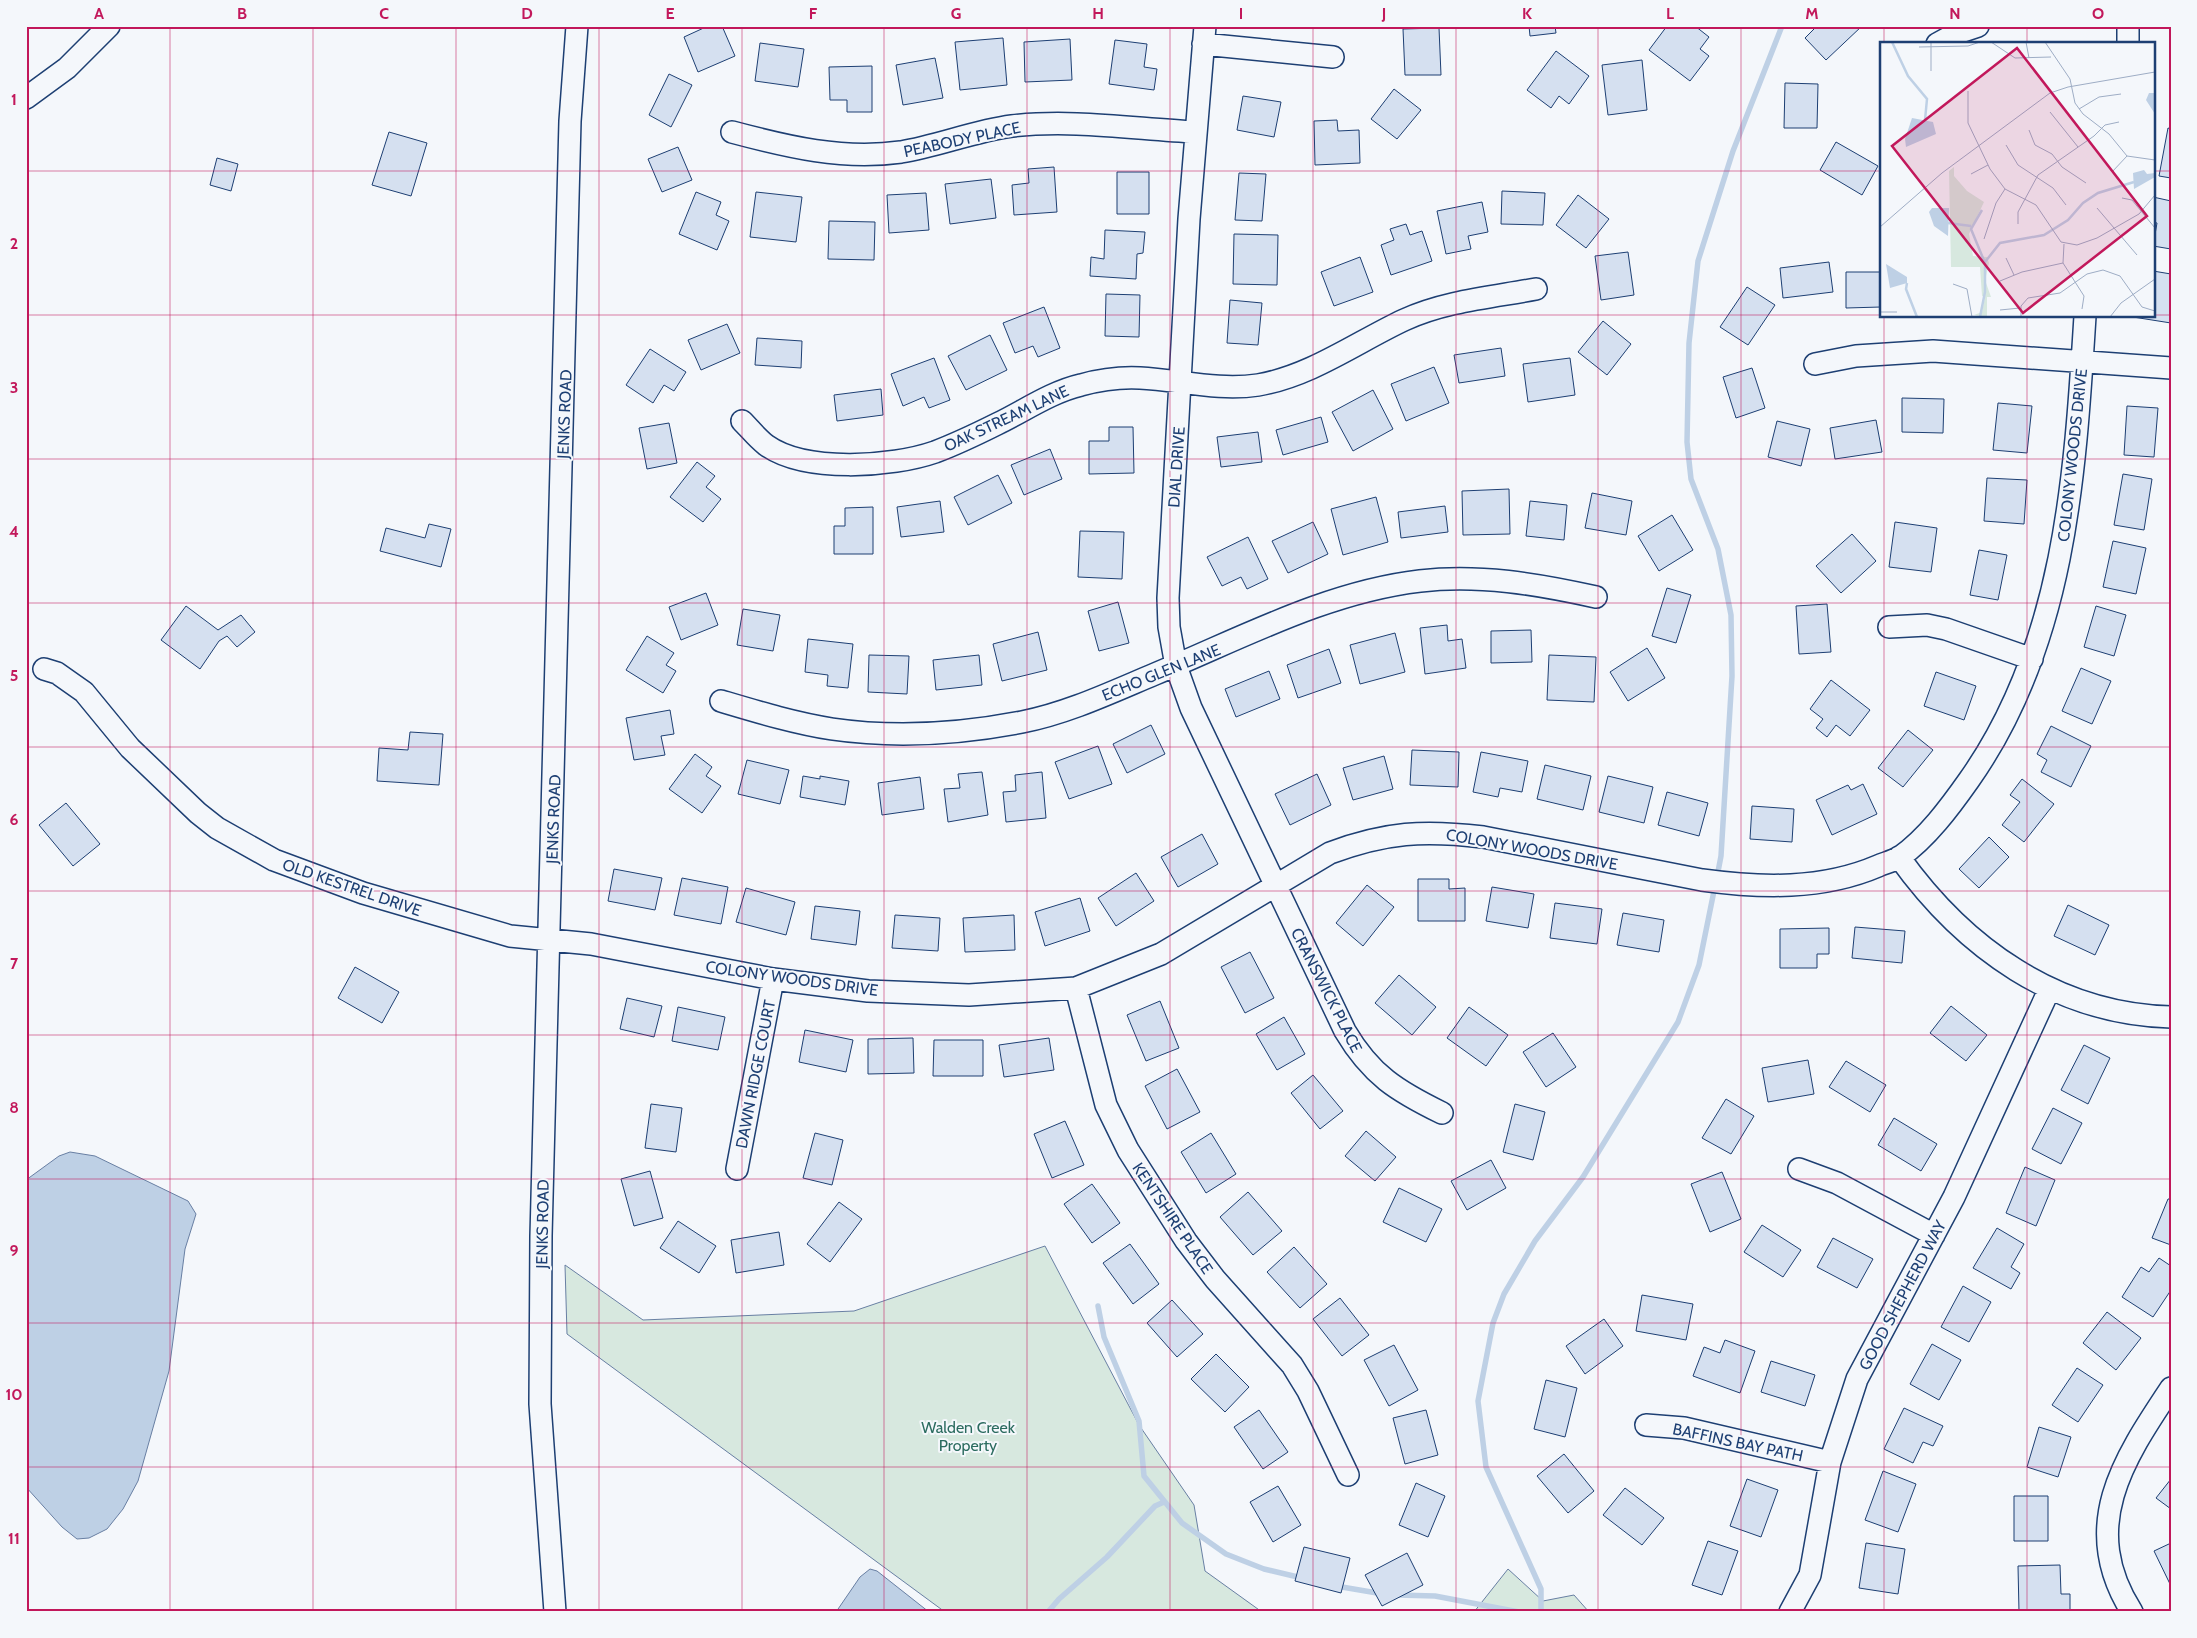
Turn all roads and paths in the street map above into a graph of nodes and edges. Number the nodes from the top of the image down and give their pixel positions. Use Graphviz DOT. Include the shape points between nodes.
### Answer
graph roads {
  1 [pos="109,26"];
  2 [pos="578,26"];
  3 [pos="1978,26"];
  4 [pos="2128,26"];
  5 [pos="1204,35"];
  6 [pos="1942,42"];
  7 [pos="2128,42"];
  8 [pos="1333,57"];
  9 [pos="26,98"];
  10 [pos="732,132"];
  11 [pos="1194,132"];
  12 [pos="1536,289"];
  13 [pos="2085,318"];
  14 [pos="2082,363"];
  15 [pos="1815,364"];
  16 [pos="2171,368"];
  17 [pos="1181,382"];
  18 [pos="742,421"];
  19 [pos="1596,596"];
  20 [pos="1889,627"];
  21 [pos="2032,659"];
  22 [pos="1176,666"];
  23 [pos="44,669"];
  24 [pos="721,701"];
  25 [pos="1899,857"];
  26 [pos="1276,887"];
  27 [pos="550,942"];
  28 [pos="773,979"];
  29 [pos="1076,988"];
  30 [pos="2049,990"];
  31 [pos="2171,1017"];
  32 [pos="1442,1113"];
  33 [pos="737,1169"];
  34 [pos="1799,1169"];
  35 [pos="1934,1235"];
  36 [pos="2171,1388"];
  37 [pos="1646,1425"];
  38 [pos="1830,1462"];
  39 [pos="1348,1476"];
  40 [pos="555,1612"];
  41 [pos="1790,1612"];
  42 [pos="2132,1612"];
  1 -- 9 [label="street" via="67,68"];
  2 -- 27 [label="street, JENKS ROAD" via="570,122"];
  3 -- 6 [label="street"];
  4 -- 7 [label="street"];
  5 -- 8 [label="street"];
  5 -- 11 [label="street, DIAL DRIVE"];
  10 -- 11 [label="street, PEABODY PLACE" via="800,149 854,155 901,152 977,133 1040,124"];
  11 -- 17 [label="street, DIAL DRIVE"];
  12 -- 17 [label="street, OAK STREAM LANE" via="1427,311 1353,348 1283,378 1258,385"];
  13 -- 14 [label="street, COLONY WOODS DRIVE"];
  14 -- 15 [label="street" via="1908,351"];
  14 -- 16 [label="street"];
  14 -- 21 [label="street, COLONY WOODS DRIVE" via="2074,474 2062,551"];
  17 -- 18 [label="street, OAK STREAM LANE" via="1138,378 1081,385 1063,390 934,452 870,464 842,464 787,456 767,445"];
  17 -- 22 [label="street, DIAL DRIVE" via="1168,598"];
  19 -- 22 [label="street, ECHO GLEN LANE" via="1485,579 1422,580 1397,584 1301,612"];
  20 -- 21 [label="street" via="1927,625 1946,629"];
  21 -- 25 [label="street, COLONY WOODS DRIVE" via="2012,708 1983,761 1943,814"];
  22 -- 24 [label="street, ECHO GLEN LANE" via="1086,703 1024,722 960,731 892,734 839,730 803,724"];
  22 -- 26 [label="street, DIAL DRIVE" via="1191,708"];
  23 -- 27 [label="street, OLD KESTREL DRIVE" via="57,673 84,692 130,748 198,813 216,828 258,852 363,893 510,936"];
  25 -- 26 [label="street, COLONY WOODS DRIVE" via="1836,879 1792,885 1736,884 1483,837 1400,834 1356,843 1330,854"];
  25 -- 30 [label="street" via="1923,890 1968,933 2002,960"];
  26 -- 29 [label="street, COLONY WOODS DRIVE" via="1161,954"];
  26 -- 32 [label="street, CRANSWICK PLACE" via="1355,1048 1393,1087"];
  27 -- 28 [label="street, COLONY WOODS DRIVE" via="591,944"];
  27 -- 40 [label="street, JENKS ROAD" via="541,1236 540,1404"];
  28 -- 29 [label="street, COLONY WOODS DRIVE" via="868,991 969,995"];
  28 -- 33 [label="street, DAWN RIDGE COURT"];
  29 -- 39 [label="street, KENTSHIRE PLACE" via="1106,1105 1128,1150 1203,1264 1292,1365 1308,1391"];
  30 -- 31 [label="street" via="2104,1008"];
  30 -- 35 [label="street, GOOD SHEPHERD WAY"];
  34 -- 35 [label="street" via="1837,1183"];
  35 -- 38 [label="street, GOOD SHEPHERD WAY" via="1857,1379"];
  36 -- 42 [label="street" via="2135,1442 2118,1475 2111,1500 2108,1523 2112,1564"];
  37 -- 38 [label="street, BAFFINS BAY PATH" via="1684,1428"];
  38 -- 41 [label="street, GOOD SHEPHERD WAY" via="1810,1575"];
}
